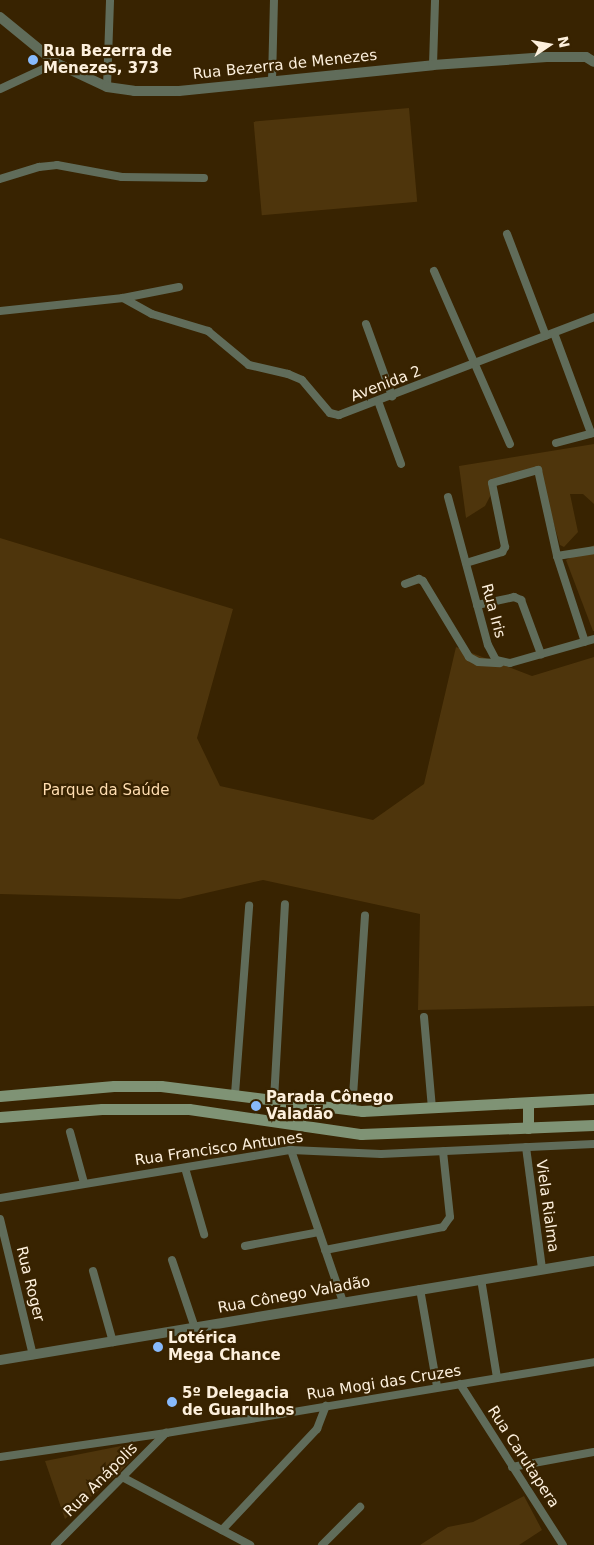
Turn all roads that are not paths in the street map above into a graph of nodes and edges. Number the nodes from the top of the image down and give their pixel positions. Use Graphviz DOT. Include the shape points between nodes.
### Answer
graph roads {
  1 [pos="110,0"];
  2 [pos="274,0"];
  3 [pos="435,0"];
  4 [pos="0,17"];
  5 [pos="594,62"];
  6 [pos="56,63"];
  7 [pos="433,65"];
  8 [pos="272,81"];
  9 [pos="107,87"];
  10 [pos="0,89"];
  11 [pos="204,178"];
  12 [pos="0,179"];
  13 [pos="507,234"];
  14 [pos="434,271"];
  15 [pos="179,288"];
  16 [pos="123,298"];
  17 [pos="0,311"];
  18 [pos="594,317"];
  19 [pos="366,324"];
  20 [pos="550,334"];
  21 [pos="474,364"];
  22 [pos="392,396"];
  23 [pos="378,402"];
  24 [pos="593,433"];
  25 [pos="510,444"];
  26 [pos="556,444"];
  27 [pos="401,464"];
  28 [pos="448,497"];
  29 [pos="594,550"];
  30 [pos="557,556"];
  31 [pos="466,563"];
  32 [pos="404,584"];
  33 [pos="477,605"];
  34 [pos="594,639"];
  35 [pos="585,642"];
  36 [pos="541,654"];
  37 [pos="500,663"];
  38 [pos="285,904"];
  39 [pos="249,906"];
  40 [pos="365,915"];
  41 [pos="424,1017"];
  42 [pos="235,1094"];
  43 [pos="0,1096"];
  44 [pos="594,1099"];
  45 [pos="274,1100"];
  46 [pos="526,1103"];
  47 [pos="432,1109"];
  48 [pos="352,1111"];
  49 [pos="0,1117"];
  50 [pos="594,1125"];
  51 [pos="527,1128"];
  52 [pos="70,1132"];
  53 [pos="594,1144"];
  54 [pos="526,1147"];
  55 [pos="291,1150"];
  56 [pos="443,1151"];
  57 [pos="185,1168"];
  58 [pos="84,1183"];
  59 [pos="0,1198"];
  60 [pos="0,1220"];
  61 [pos="319,1232"];
  62 [pos="204,1234"];
  63 [pos="245,1246"];
  64 [pos="324,1250"];
  65 [pos="172,1260"];
  66 [pos="594,1261"];
  67 [pos="542,1269"];
  68 [pos="93,1271"];
  69 [pos="481,1279"];
  70 [pos="420,1289"];
  71 [pos="343,1302"];
  72 [pos="195,1328"];
  73 [pos="113,1342"];
  74 [pos="33,1355"];
  75 [pos="0,1360"];
  76 [pos="594,1362"];
  77 [pos="497,1378"];
  78 [pos="460,1384"];
  79 [pos="437,1386"];
  80 [pos="326,1406"];
  81 [pos="166,1433"];
  82 [pos="594,1452"];
  83 [pos="0,1457"];
  84 [pos="512,1467"];
  85 [pos="124,1478"];
  86 [pos="360,1507"];
  87 [pos="222,1530"];
  88 [pos="55,1545"];
  89 [pos="250,1545"];
  90 [pos="322,1545"];
  91 [pos="563,1545"];
  1 -- 9 [label="street"];
  2 -- 8 [label="street"];
  3 -- 7 [label="street"];
  4 -- 6 [label="street, Rua Bezerra de Menezes"];
  5 -- 7 [label="street, Rua Bezerra de Menezes" via="586,58 547,57"];
  6 -- 9 [label="street, Rua Bezerra de Menezes"];
  6 -- 10 [label="street"];
  7 -- 8 [label="street, Rua Bezerra de Menezes"];
  8 -- 9 [label="street, Rua Bezerra de Menezes" via="179,92"];
  11 -- 12 [label="street" via="122,177 57,165"];
  13 -- 20 [label="street"];
  14 -- 21 [label="street"];
  15 -- 16 [label="street"];
  16 -- 17 [label="street"];
  16 -- 23 [label="street, Avenida 2" via="152,314 208,331 250,366 302,380 330,413 349,413"];
  18 -- 20 [label="street, Avenida 2"];
  19 -- 22 [label="street"];
  20 -- 21 [label="street, Avenida 2"];
  20 -- 24 [label="street"];
  21 -- 22 [label="street, Avenida 2"];
  21 -- 25 [label="street"];
  22 -- 23 [label="street, Avenida 2"];
  23 -- 27 [label="street"];
  24 -- 26 [label="street"];
  28 -- 31 [label="street, Rua Iris"];
  29 -- 30 [label="street"];
  30 -- 31 [label="street" via="541,473 535,469 492,483 505,547 502,552"];
  30 -- 35 [label="street"];
  31 -- 33 [label="street, Rua Iris"];
  32 -- 37 [label="street" via="419,579 423,581 469,657 478,662"];
  33 -- 36 [label="street" via="514,597 521,600"];
  33 -- 37 [label="street, Rua Iris" via="491,654"];
  34 -- 35 [label="street"];
  35 -- 36 [label="street"];
  36 -- 37 [label="street"];
  38 -- 45 [label="street"];
  39 -- 42 [label="street"];
  40 -- 48 [label="street"];
  41 -- 47 [label="street"];
  42 -- 43 [label="main road" via="137,1085"];
  42 -- 45 [label="main road"];
  44 -- 46 [label="main road"];
  45 -- 48 [label="main road"];
  46 -- 47 [label="main road"];
  46 -- 51 [label="main road"];
  47 -- 48 [label="main road"];
  49 -- 51 [label="main road" via="162,1108 231,1113 361,1134"];
  50 -- 51 [label="main road"];
  52 -- 58 [label="street"];
  53 -- 54 [label="street, Rua Francisco Antunes"];
  54 -- 56 [label="street, Rua Francisco Antunes"];
  54 -- 67 [label="street, Viela Rialma"];
  55 -- 56 [label="street, Rua Francisco Antunes" via="381,1154"];
  55 -- 57 [label="street, Rua Francisco Antunes"];
  55 -- 61 [label="street"];
  56 -- 64 [label="street" via="450,1217 439,1229"];
  57 -- 58 [label="street, Rua Francisco Antunes"];
  57 -- 62 [label="street"];
  58 -- 59 [label="street, Rua Francisco Antunes"];
  60 -- 74 [label="street, Rua Roger"];
  61 -- 63 [label="street"];
  61 -- 64 [label="street"];
  64 -- 71 [label="street"];
  65 -- 72 [label="street"];
  66 -- 67 [label="street, Rua Cônego Valadão"];
  67 -- 69 [label="street, Rua Cônego Valadão"];
  68 -- 73 [label="street"];
  69 -- 70 [label="street, Rua Cônego Valadão"];
  69 -- 77 [label="street"];
  70 -- 71 [label="street, Rua Cônego Valadão"];
  70 -- 79 [label="street"];
  71 -- 72 [label="street, Rua Cônego Valadão"];
  72 -- 73 [label="street, Rua Cônego Valadão"];
  73 -- 74 [label="street, Rua Cônego Valadão"];
  74 -- 75 [label="street, Rua Cônego Valadão"];
  76 -- 77 [label="street, Rua Mogi das Cruzes"];
  77 -- 78 [label="street, Rua Mogi das Cruzes"];
  78 -- 79 [label="street, Rua Mogi das Cruzes"];
  78 -- 84 [label="street, Rua Carutapera"];
  79 -- 80 [label="street, Rua Mogi das Cruzes"];
  80 -- 81 [label="street, Rua Mogi das Cruzes"];
  80 -- 87 [label="street" via="317,1429"];
  81 -- 83 [label="street, Rua Mogi das Cruzes"];
  81 -- 85 [label="street, Rua Anápolis"];
  82 -- 84 [label="street"];
  84 -- 91 [label="street, Rua Carutapera"];
  85 -- 87 [label="street"];
  85 -- 88 [label="street, Rua Anápolis"];
  86 -- 90 [label="street"];
  87 -- 89 [label="street"];
}
